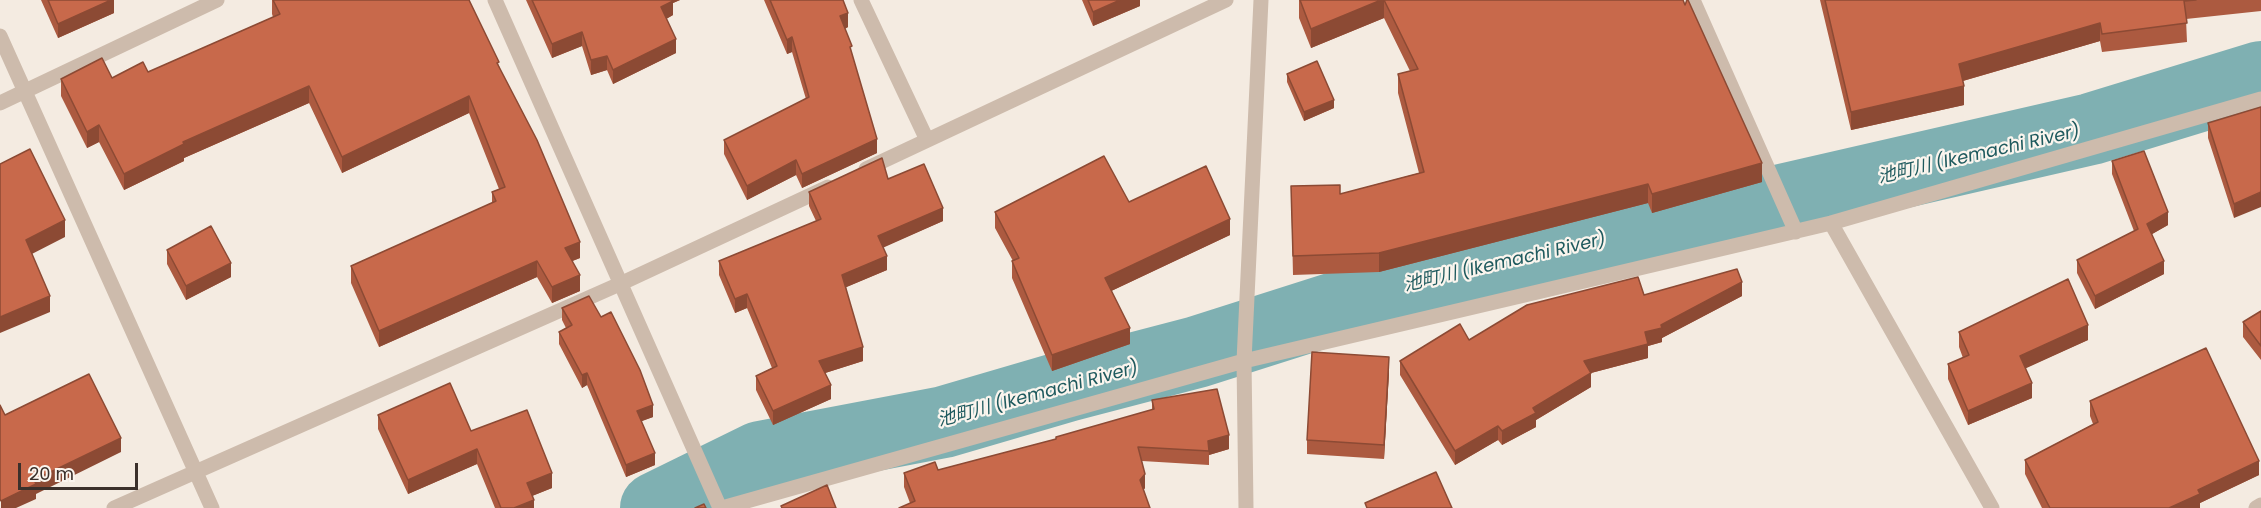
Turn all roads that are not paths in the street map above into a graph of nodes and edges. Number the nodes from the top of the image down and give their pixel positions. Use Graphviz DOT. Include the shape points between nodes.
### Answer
graph roads {
  1 [pos="218,0"];
  2 [pos="495,0"];
  3 [pos="861,0"];
  4 [pos="1226,0"];
  5 [pos="1692,0"];
  6 [pos="1263,1"];
  7 [pos="0,36"];
  8 [pos="26,92"];
  9 [pos="2261,99"];
  10 [pos="0,103"];
  11 [pos="927,140"];
  12 [pos="1831,223"];
  13 [pos="1796,232"];
  14 [pos="622,283"];
  15 [pos="1244,361"];
  16 [pos="196,471"];
  17 [pos="2261,505"];
  18 [pos="114,508"];
  19 [pos="212,508"];
  20 [pos="721,508"];
  21 [pos="1246,508"];
  22 [pos="1992,508"];
  23 [pos="2256,508"];
  1 -- 8 [label="street"];
  2 -- 14 [label="street"];
  3 -- 11 [label="street"];
  4 -- 11 [label="street"];
  5 -- 13 [label="street"];
  6 -- 15 [label="street"];
  7 -- 8 [label="street"];
  8 -- 10 [label="street"];
  8 -- 16 [label="street"];
  9 -- 12 [label="street"];
  11 -- 14 [label="street"];
  12 -- 13 [label="street"];
  12 -- 22 [label="street"];
  13 -- 15 [label="street"];
  14 -- 16 [label="street"];
  14 -- 20 [label="street"];
  15 -- 20 [label="street"];
  15 -- 21 [label="street"];
  16 -- 18 [label="street"];
  16 -- 19 [label="street"];
  17 -- 23 [label="street"];
}
